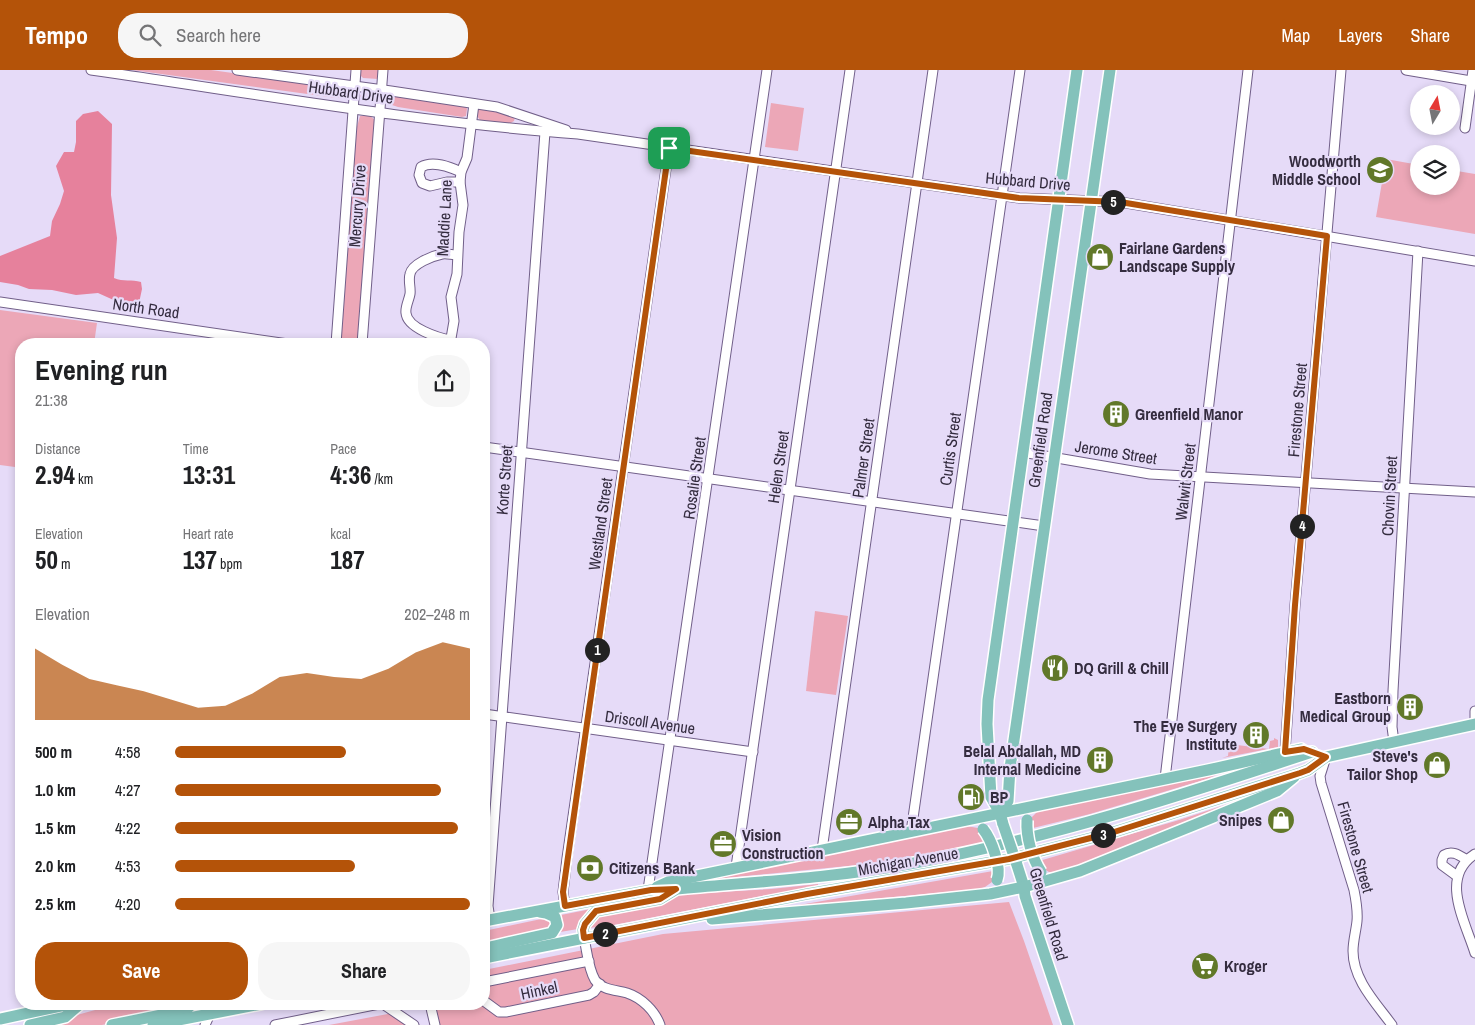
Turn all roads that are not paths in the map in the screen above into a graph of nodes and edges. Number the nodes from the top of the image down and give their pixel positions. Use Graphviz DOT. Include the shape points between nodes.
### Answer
graph roads {
  1 [pos="90,70"];
  2 [pos="237,70"];
  3 [pos="356,70"];
  4 [pos="383,70"];
  5 [pos="767,70"];
  6 [pos="850,70"];
  7 [pos="933,70"];
  8 [pos="1020,70"];
  9 [pos="1077,70"];
  10 [pos="1110,70"];
  11 [pos="1248,70"];
  12 [pos="1341,70"];
  13 [pos="1406,70"];
  14 [pos="1473,70"];
  15 [pos="1471,80"];
  16 [pos="354,86"];
  17 [pos="380,89"];
  18 [pos="474,104"];
  19 [pos="353,108"];
  20 [pos="379,112"];
  21 [pos="517,113"];
  22 [pos="471,124"];
  23 [pos="1465,128"];
  24 [pos="513,129"];
  25 [pos="545,132"];
  26 [pos="578,134"];
  27 [pos="669,148"];
  28 [pos="755,160"];
  29 [pos="462,172"];
  30 [pos="836,172"];
  31 [pos="460,182"];
  32 [pos="917,184"];
  33 [pos="1002,196"];
  34 [pos="1058,200"];
  35 [pos="1091,201"];
  36 [pos="1231,221"];
  37 [pos="1327,236"];
  38 [pos="1418,251"];
  39 [pos="457,255"];
  40 [pos="1475,261"];
  41 [pos="0,302"];
  42 [pos="247,338"];
  43 [pos="336,338"];
  44 [pos="362,338"];
  45 [pos="440,338"];
  46 [pos="451,338"];
  47 [pos="490,448"];
  48 [pos="520,452"];
  49 [pos="1022,452"];
  50 [pos="1054,458"];
  51 [pos="623,466"];
  52 [pos="1201,477"];
  53 [pos="709,479"];
  54 [pos="1306,483"];
  55 [pos="1405,488"];
  56 [pos="790,490"];
  57 [pos="1475,492"];
  58 [pos="872,502"];
  59 [pos="956,514"];
  60 [pos="1012,522"];
  61 [pos="1044,526"];
  62 [pos="1475,710"];
  63 [pos="490,715"];
  64 [pos="501,716"];
  65 [pos="1475,724"];
  66 [pos="586,728"];
  67 [pos="671,741"];
  68 [pos="1394,742"];
  69 [pos="753,752"];
  70 [pos="1285,752"];
  71 [pos="1312,752"];
  72 [pos="1326,757"];
  73 [pos="988,759"];
  74 [pos="1010,768"];
  75 [pos="1300,773"];
  76 [pos="1165,779"];
  77 [pos="1034,806"];
  78 [pos="1002,818"];
  79 [pos="972,819"];
  80 [pos="910,832"];
  81 [pos="822,850"];
  82 [pos="1475,854"];
  83 [pos="1467,860"];
  84 [pos="736,867"];
  85 [pos="1045,876"];
  86 [pos="1457,876"];
  87 [pos="490,877"];
  88 [pos="1022,882"];
  89 [pos="676,889"];
  90 [pos="650,890"];
  91 [pos="984,894"];
  92 [pos="565,906"];
  93 [pos="536,911"];
  94 [pos="490,919"];
  95 [pos="654,924"];
  96 [pos="584,938"];
  97 [pos="490,947"];
  98 [pos="1475,952"];
  99 [pos="490,957"];
  100 [pos="589,961"];
  101 [pos="490,981"];
  102 [pos="598,983"];
  103 [pos="490,1005"];
  104 [pos="42,1010"];
  105 [pos="73,1010"];
  106 [pos="186,1010"];
  107 [pos="230,1010"];
  108 [pos="349,1010"];
  109 [pos="392,1010"];
  110 [pos="431,1010"];
  111 [pos="0,1014"];
  112 [pos="210,1014"];
  113 [pos="18,1015"];
  114 [pos="0,1019"];
  115 [pos="30,1025"];
  116 [pos="112,1025"];
  117 [pos="153,1025"];
  118 [pos="205,1025"];
  119 [pos="275,1025"];
  120 [pos="414,1025"];
  121 [pos="435,1025"];
  122 [pos="660,1025"];
  123 [pos="1068,1025"];
  124 [pos="1392,1025"];
  1 -- 19 [label="street, Hubbard Drive"];
  2 -- 16 [label="street, Hubbard Drive"];
  3 -- 16 [label="street, Mercury Drive"];
  4 -- 17 [label="street, Mercury Drive"];
  5 -- 28 [label="street, Rosalie Street"];
  6 -- 30 [label="street, Helen Street"];
  7 -- 32 [label="street, Palmer Street"];
  8 -- 33 [label="street, Curtis Street"];
  9 -- 34 [label="main road, Greenfield Road"];
  10 -- 35 [label="main road, Greenfield Road"];
  11 -- 36 [label="street, Walwit Street"];
  12 -- 37 [label="street, Firestone Street"];
  13 -- 15 [label="street"];
  14 -- 15 [label="street"];
  15 -- 23 [label="street"];
  16 -- 17 [label="street, Hubbard Drive"];
  16 -- 19 [label="street, Mercury Drive"];
  17 -- 18 [label="street, Hubbard Drive"];
  17 -- 20 [label="street, Mercury Drive"];
  18 -- 21 [label="street, Hubbard Drive"];
  18 -- 22 [label="street, Maddie Lane"];
  19 -- 20 [label="street, Hubbard Drive"];
  19 -- 43 [label="street, Mercury Drive"];
  20 -- 22 [label="street, Hubbard Drive"];
  20 -- 44 [label="street, Mercury Drive"];
  21 -- 24 [label="street" via="518,121"];
  21 -- 26 [label="street, Hubbard Drive"];
  22 -- 24 [label="street, Hubbard Drive"];
  22 -- 29 [label="street, Maddie Lane"];
  24 -- 25 [label="street, Hubbard Drive"];
  25 -- 26 [label="street, Hubbard Drive"];
  25 -- 48 [label="street, Korte Street"];
  26 -- 27 [label="street, Hubbard Drive"];
  27 -- 28 [label="street, Hubbard Drive"];
  27 -- 51 [label="street, Westland Street"];
  28 -- 30 [label="street, Hubbard Drive"];
  28 -- 53 [label="street, Rosalie Street"];
  29 -- 31 [label="street, Maddie Lane"];
  29 -- 31 [label="street" via="448,166 429,164 422,167 419,175 422,183 430,186"];
  30 -- 32 [label="street, Hubbard Drive"];
  30 -- 56 [label="street, Helen Street"];
  31 -- 39 [label="street, Maddie Lane" via="463,205"];
  32 -- 33 [label="street, Hubbard Drive"];
  32 -- 58 [label="street, Palmer Street"];
  33 -- 34 [label="street, Hubbard Drive"];
  33 -- 59 [label="street, Curtis Street"];
  34 -- 35 [label="street, Hubbard Drive"];
  34 -- 49 [label="main road, Greenfield Road"];
  35 -- 36 [label="street, Hubbard Drive" via="1120,202"];
  35 -- 50 [label="main road, Greenfield Road"];
  36 -- 37 [label="street, Hubbard Drive"];
  36 -- 52 [label="street, Walwit Street"];
  37 -- 38 [label="street, Hubbard Drive"];
  37 -- 54 [label="street, Firestone Street"];
  38 -- 40 [label="street, Hubbard Drive"];
  38 -- 55 [label="street, Chovin Street"];
  39 -- 45 [label="street" via="439,255 412,269 410,274 408,319"];
  39 -- 46 [label="street, Maddie Lane"];
  41 -- 42 [label="street, North Road"];
  47 -- 48 [label="street"];
  48 -- 51 [label="street"];
  48 -- 64 [label="street, Korte Street"];
  49 -- 50 [label="street, Jerome Street"];
  49 -- 60 [label="main road, Greenfield Road"];
  50 -- 52 [label="street, Jerome Street" via="1150,474"];
  50 -- 61 [label="main road, Greenfield Road"];
  51 -- 53 [label="street"];
  51 -- 66 [label="street, Westland Street"];
  52 -- 54 [label="street, Jerome Street"];
  52 -- 76 [label="street, Walwit Street"];
  53 -- 56 [label="street"];
  53 -- 67 [label="street, Rosalie Street"];
  54 -- 55 [label="street, Jerome Street"];
  54 -- 70 [label="street, Firestone Street"];
  55 -- 57 [label="street, Jerome Street"];
  55 -- 68 [label="street, Chovin Street" via="1393,691"];
  56 -- 58 [label="street"];
  56 -- 69 [label="street, Helen Street"];
  58 -- 59 [label="street"];
  58 -- 81 [label="street, Palmer Street"];
  59 -- 60 [label="street"];
  59 -- 80 [label="street, Curtis Street"];
  60 -- 61 [label="street"];
  60 -- 73 [label="main road, Greenfield Road" via="990,683"];
  61 -- 74 [label="main road, Greenfield Road"];
  62 -- 65 [label="street"];
  63 -- 64 [label="street, Driscoll Avenue"];
  64 -- 66 [label="street, Driscoll Avenue"];
  64 -- 87 [label="street, Korte Street"];
  65 -- 68 [label="main road, Michigan Avenue"];
  66 -- 67 [label="street, Driscoll Avenue"];
  66 -- 92 [label="street, Westland Street" via="567,858 563,892"];
  67 -- 69 [label="street, Driscoll Avenue"];
  67 -- 90 [label="street, Rosalie Street"];
  68 -- 72 [label="main road, Michigan Avenue"];
  69 -- 84 [label="street, Helen Street"];
  70 -- 71 [label="main road" via="1304,749"];
  70 -- 76 [label="main road"];
  71 -- 72 [label="main road"];
  71 -- 89 [label="main road, Michigan Avenue" via="1109,818 1003,845 851,872"];
  72 -- 75 [label="main road, Michigan Avenue"];
  72 -- 124 [label="street, Firestone Street" via="1321,784 1357,903 1355,965 1362,984"];
  73 -- 74 [label="main road" via="999,770"];
  73 -- 78 [label="main road, Greenfield Road" via="991,797"];
  74 -- 78 [label="main road, Greenfield Road" via="1008,801"];
  75 -- 85 [label="main road" via="1278,791 1080,871"];
  75 -- 95 [label="main road, Michigan Avenue" via="1114,832 1009,859"];
  76 -- 77 [label="main road"];
  77 -- 78 [label="main road"];
  77 -- 85 [label="main road, bridge" via="1027,820 1027,834 1037,865"];
  78 -- 79 [label="main road"];
  78 -- 88 [label="main road, Greenfield Road, bridge"];
  79 -- 80 [label="main road"];
  79 -- 91 [label="main road, bridge" via="989,838 998,867 997,880"];
  80 -- 81 [label="main road"];
  81 -- 84 [label="main road"];
  82 -- 83 [label="street"];
  83 -- 86 [label="street"];
  83 -- 86 [label="street" via="1458,854 1444,856 1442,865"];
  84 -- 90 [label="main road" via="668,882"];
  85 -- 88 [label="main road"];
  86 -- 98 [label="street" via="1458,900"];
  88 -- 91 [label="main road"];
  88 -- 123 [label="main road, Greenfield Road"];
  89 -- 90 [label="main road, Michigan Avenue"];
  89 -- 96 [label="main road" via="660,899 596,911 585,924"];
  90 -- 92 [label="main road, Michigan Avenue"];
  91 -- 95 [label="main road"];
  92 -- 93 [label="main road, Michigan Avenue"];
  93 -- 94 [label="main road, Michigan Avenue"];
  93 -- 97 [label="main road" via="555,917 557,925 552,933"];
  95 -- 96 [label="main road, Michigan Avenue"];
  96 -- 99 [label="main road, Michigan Avenue"];
  96 -- 100 [label="street"];
  100 -- 101 [label="street"];
  100 -- 102 [label="street"];
  102 -- 103 [label="street, Hinkel" via="589,995 506,1012 499,1012"];
  102 -- 122 [label="street" via="636,997 647,1005"];
  104 -- 113 [label="main road"];
  105 -- 115 [label="main road" via="65,1017"];
  106 -- 116 [label="main road"];
  107 -- 112 [label="main road"];
  108 -- 119 [label="street"];
  109 -- 120 [label="street"];
  110 -- 121 [label="street"];
  111 -- 113 [label="main road"];
  112 -- 117 [label="main road"];
  112 -- 118 [label="street"];
  113 -- 114 [label="main road"];
}
